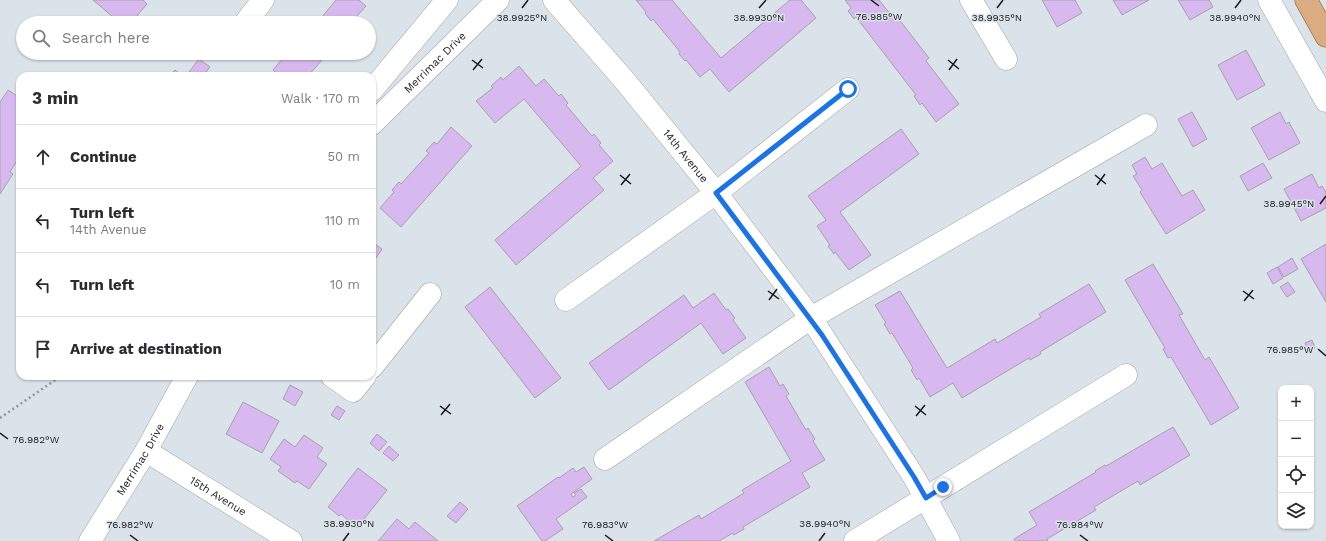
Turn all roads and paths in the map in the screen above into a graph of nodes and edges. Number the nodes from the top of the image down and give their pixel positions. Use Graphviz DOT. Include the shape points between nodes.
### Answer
graph roads {
  1 [pos="263,0"];
  2 [pos="447,0"];
  3 [pos="498,0"];
  4 [pos="554,0"];
  5 [pos="971,0"];
  6 [pos="1269,0"];
  7 [pos="1306,0"];
  8 [pos="250,16"];
  9 [pos="1326,36"];
  10 [pos="1006,59"];
  11 [pos="376,85"];
  12 [pos="848,89"];
  13 [pos="1326,101"];
  14 [pos="376,120"];
  15 [pos="1146,125"];
  16 [pos="716,193"];
  17 [pos="430,294"];
  18 [pos="566,300"];
  19 [pos="811,318"];
  20 [pos="376,362"];
  21 [pos="1126,375"];
  22 [pos="55,380"];
  23 [pos="185,380"];
  24 [pos="338,380"];
  25 [pos="362,380"];
  26 [pos="0,418"];
  27 [pos="146,451"];
  28 [pos="605,459"];
  29 [pos="926,498"];
  30 [pos="90,541"];
  31 [pos="291,541"];
  32 [pos="855,541"];
  33 [pos="949,541"];
  1 -- 8 [label="street"];
  2 -- 11 [label="street"];
  3 -- 14 [label="street, Merrimac Drive"];
  4 -- 16 [label="street, 14th Avenue" via="625,81"];
  5 -- 10 [label="street"];
  6 -- 13 [label="street"];
  7 -- 9 [label="main road"];
  12 -- 16 [label="street"];
  15 -- 19 [label="street"];
  16 -- 18 [label="street"];
  16 -- 19 [label="street, 14th Avenue"];
  17 -- 20 [label="street"];
  19 -- 28 [label="street"];
  19 -- 29 [label="street, 14th Avenue"];
  21 -- 29 [label="street"];
  22 -- 26 [label="path"];
  23 -- 27 [label="street, Merrimac Drive"];
  24 -- 25 [label="street" via="353,391"];
  27 -- 30 [label="street, Merrimac Drive"];
  27 -- 31 [label="street, 15th Avenue"];
  29 -- 32 [label="street"];
  29 -- 33 [label="street, 14th Avenue"];
}
